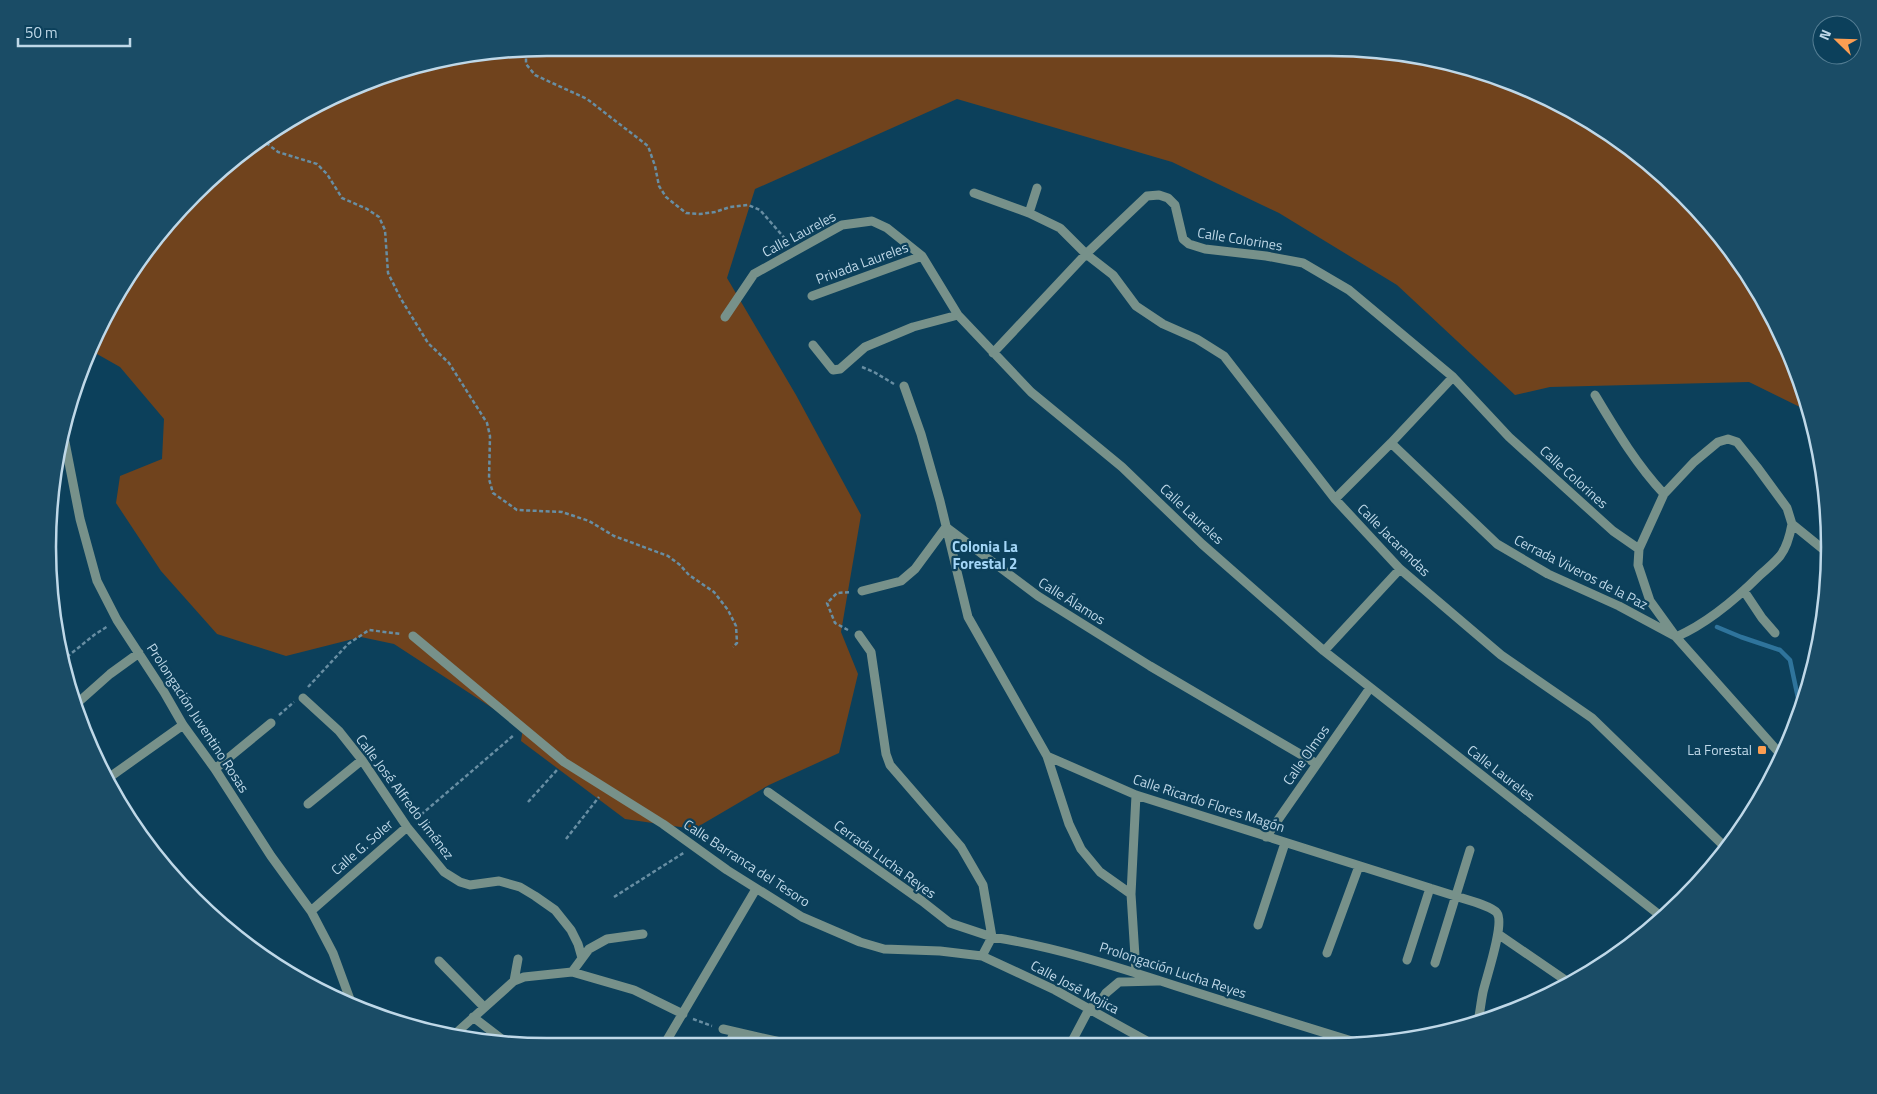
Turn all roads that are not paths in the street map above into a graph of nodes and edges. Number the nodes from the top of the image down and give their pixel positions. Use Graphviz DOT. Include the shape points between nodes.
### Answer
graph roads {
  1 [pos="1037,188"];
  2 [pos="974,193"];
  3 [pos="1029,213"];
  4 [pos="1086,254"];
  5 [pos="922,256"];
  6 [pos="812,296"];
  7 [pos="958,315"];
  8 [pos="724,317"];
  9 [pos="813,345"];
  10 [pos="993,353"];
  11 [pos="1453,377"];
  12 [pos="904,386"];
  13 [pos="1595,395"];
  14 [pos="1391,443"];
  15 [pos="66,449"];
  16 [pos="1664,494"];
  17 [pos="1335,500"];
  18 [pos="1792,524"];
  19 [pos="946,527"];
  20 [pos="1821,548"];
  21 [pos="1638,549"];
  22 [pos="1400,569"];
  23 [pos="862,591"];
  24 [pos="1744,591"];
  25 [pos="1776,633"];
  26 [pos="859,635"];
  27 [pos="413,636"];
  28 [pos="1676,637"];
  29 [pos="1324,651"];
  30 [pos="139,653"];
  31 [pos="1370,688"];
  32 [pos="303,698"];
  33 [pos="81,700"];
  34 [pos="271,723"];
  35 [pos="183,725"];
  36 [pos="1776,750"];
  37 [pos="1047,756"];
  38 [pos="362,760"];
  39 [pos="1316,764"];
  40 [pos="215,769"];
  41 [pos="113,776"];
  42 [pos="768,792"];
  43 [pos="1136,795"];
  44 [pos="308,804"];
  45 [pos="407,826"];
  46 [pos="1266,837"];
  47 [pos="1285,843"];
  48 [pos="1721,843"];
  49 [pos="1470,850"];
  50 [pos="1359,866"];
  51 [pos="756,888"];
  52 [pos="1430,888"];
  53 [pos="1131,894"];
  54 [pos="1455,896"];
  55 [pos="311,911"];
  56 [pos="1658,913"];
  57 [pos="1258,925"];
  58 [pos="643,934"];
  59 [pos="1498,934"];
  60 [pos="992,937"];
  61 [pos="1327,952"];
  62 [pos="982,956"];
  63 [pos="582,958"];
  64 [pos="518,959"];
  65 [pos="1407,960"];
  66 [pos="439,961"];
  67 [pos="1434,963"];
  68 [pos="572,972"];
  69 [pos="1136,972"];
  70 [pos="1563,978"];
  71 [pos="1161,981"];
  72 [pos="514,982"];
  73 [pos="349,995"];
  74 [pos="484,1007"];
  75 [pos="1089,1008"];
  76 [pos="683,1014"];
  77 [pos="1479,1015"];
  78 [pos="473,1017"];
  79 [pos="722,1029"];
  80 [pos="459,1030"];
  81 [pos="734,1032"];
  82 [pos="497,1035"];
  83 [pos="668,1038"];
  84 [pos="732,1038"];
  85 [pos="762,1038"];
  86 [pos="1074,1038"];
  87 [pos="1142,1038"];
  88 [pos="1342,1038"];
  1 -- 3 [label="street"];
  2 -- 3 [label="street, Calle Jacarandas"];
  3 -- 4 [label="street, Calle Jacarandas" via="1060,228"];
  4 -- 10 [label="street, Calle Colorines"];
  4 -- 11 [label="street, Calle Colorines" via="1147,196 1168,198 1175,204 1183,239 1189,244 1303,263 1315,269 1349,290"];
  4 -- 17 [label="street, Calle Jacarandas" via="1113,275 1136,306 1147,315 1224,356"];
  5 -- 6 [label="street, Privada Laureles"];
  5 -- 7 [label="street, Calle Laureles"];
  5 -- 8 [label="street, Calle Laureles" via="887,228 872,222 842,224 754,274"];
  7 -- 9 [label="street" via="913,326 865,347 840,369 833,370"];
  7 -- 10 [label="street, Calle Laureles"];
  10 -- 29 [label="street, Calle Laureles" via="1031,392 1122,467 1202,544"];
  11 -- 14 [label="street"];
  11 -- 21 [label="street, Calle Colorines" via="1508,437"];
  12 -- 19 [label="street"];
  13 -- 16 [label="street" via="1622,442"];
  14 -- 17 [label="street"];
  14 -- 28 [label="street, Cerrada Viveros de la Paz" via="1497,544 1548,574 1619,606"];
  15 -- 30 [label="street, Prolongación Juventino Rosas" via="80,519 97,581"];
  16 -- 18 [label="street" via="1718,442 1738,442 1787,508"];
  16 -- 21 [label="street"];
  17 -- 22 [label="street, Calle Jacarandas"];
  18 -- 20 [label="street"];
  18 -- 24 [label="street" via="1781,556"];
  19 -- 23 [label="street" via="915,569 901,581"];
  19 -- 37 [label="street" via="968,617"];
  19 -- 39 [label="street, Calle Álamos" via="1038,596"];
  21 -- 28 [label="street" via="1638,565 1650,601"];
  22 -- 29 [label="street"];
  22 -- 48 [label="street, Calle Jacarandas" via="1501,655 1592,718"];
  24 -- 25 [label="street"];
  24 -- 28 [label="street" via="1709,620"];
  26 -- 60 [label="street" via="872,652 890,765 961,848 983,885"];
  27 -- 51 [label="street, Calle Barranca del Tesoro" via="564,762"];
  28 -- 36 [label="street"];
  29 -- 31 [label="street, Calle Laureles"];
  30 -- 33 [label="street"];
  30 -- 35 [label="street, Prolongación Juventino Rosas"];
  31 -- 39 [label="street, Calle Olmos"];
  31 -- 56 [label="street, Calle Laureles"];
  32 -- 38 [label="street, Calle José Alfredo Jiménez" via="339,731"];
  34 -- 40 [label="street"];
  35 -- 40 [label="street, Prolongación Juventino Rosas"];
  35 -- 41 [label="street"];
  37 -- 43 [label="street, Calle Ricardo Flores Magón"];
  37 -- 53 [label="street" via="1069,824 1081,849 1100,872"];
  38 -- 44 [label="street"];
  38 -- 45 [label="street, Calle José Alfredo Jiménez"];
  39 -- 46 [label="street, Calle Olmos"];
  40 -- 55 [label="street, Prolongación Juventino Rosas"];
  42 -- 60 [label="street, Cerrada Lucha Reyes" via="950,923"];
  43 -- 46 [label="street, Calle Ricardo Flores Magón"];
  43 -- 53 [label="street"];
  45 -- 55 [label="street, Calle G. Soler"];
  45 -- 63 [label="street, Calle José Alfredo Jiménez" via="444,872 460,882 470,885 498,881 520,887 555,910 571,930"];
  46 -- 47 [label="street, Calle Ricardo Flores Magón"];
  47 -- 50 [label="street, Calle Ricardo Flores Magón"];
  47 -- 57 [label="street"];
  49 -- 54 [label="street"];
  50 -- 52 [label="street, Calle Ricardo Flores Magón"];
  50 -- 61 [label="street"];
  51 -- 62 [label="street, Calle Barranca del Tesoro" via="802,917 860,942 884,949"];
  51 -- 76 [label="street"];
  52 -- 54 [label="street, Calle Ricardo Flores Magón"];
  52 -- 65 [label="street"];
  53 -- 69 [label="street"];
  54 -- 59 [label="street, Calle Ricardo Flores Magón" via="1497,912 1500,920"];
  54 -- 67 [label="street"];
  55 -- 73 [label="street, Prolongación Juventino Rosas" via="333,953"];
  58 -- 63 [label="street" via="607,939 588,949"];
  59 -- 70 [label="street"];
  59 -- 77 [label="street, Calle Ricardo Flores Magón"];
  60 -- 62 [label="street"];
  60 -- 69 [label="street, Prolongación Lucha Reyes"];
  62 -- 75 [label="street, Calle José Mojica"];
  63 -- 68 [label="street"];
  64 -- 72 [label="street"];
  66 -- 74 [label="street"];
  68 -- 72 [label="street" via="524,977"];
  68 -- 76 [label="street" via="634,990"];
  69 -- 71 [label="street, Prolongación Lucha Reyes"];
  71 -- 75 [label="street" via="1119,982 1101,1001"];
  71 -- 88 [label="street, Prolongación Lucha Reyes"];
  72 -- 74 [label="street"];
  74 -- 78 [label="street"];
  75 -- 86 [label="street"];
  75 -- 87 [label="street, Calle José Mojica"];
  76 -- 83 [label="street"];
  78 -- 80 [label="street"];
  78 -- 82 [label="street"];
  79 -- 81 [label="street"];
  81 -- 84 [label="street"];
  81 -- 85 [label="street"];
}
